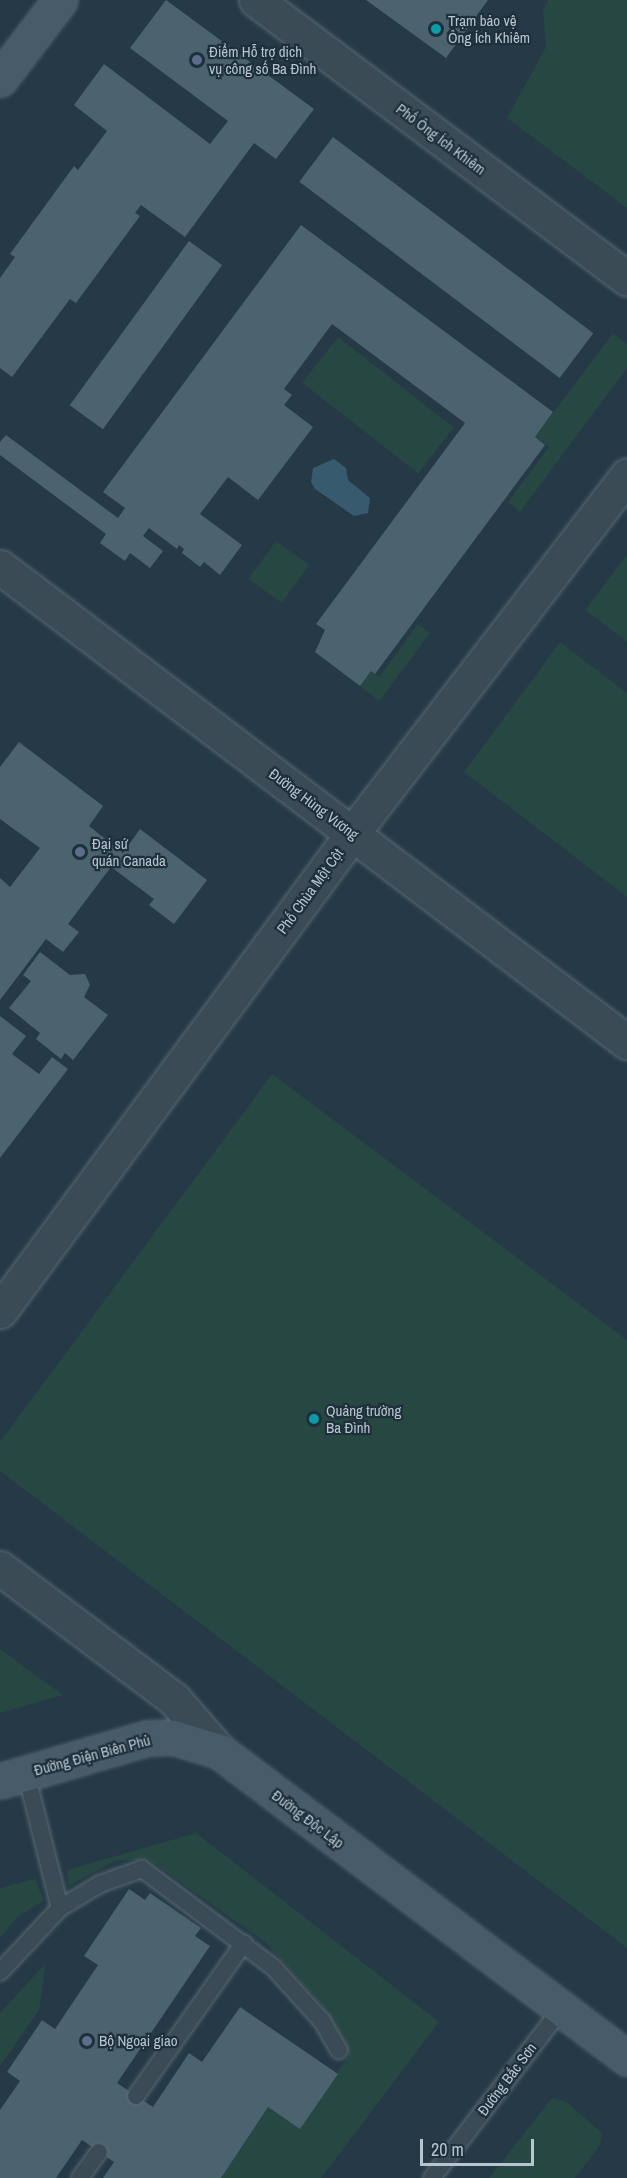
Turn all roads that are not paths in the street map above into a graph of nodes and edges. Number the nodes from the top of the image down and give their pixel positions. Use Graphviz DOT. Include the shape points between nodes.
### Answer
graph roads {
  1 [pos="60,0"];
  2 [pos="256,0"];
  3 [pos="0,79"];
  4 [pos="627,279"];
  5 [pos="627,475"];
  6 [pos="0,567"];
  7 [pos="352,834"];
  8 [pos="627,1042"];
  9 [pos="0,1311"];
  10 [pos="0,1568"];
  11 [pos="219,1751"];
  12 [pos="13,1777"];
  13 [pos="60,1908"];
  14 [pos="244,1943"];
  15 [pos="0,1972"];
  16 [pos="561,2009"];
  17 [pos="339,2051"];
  18 [pos="627,2058"];
  19 [pos="136,2096"];
  20 [pos="99,2152"];
  21 [pos="80,2178"];
  22 [pos="432,2178"];
  1 -- 3 [label="main road"];
  2 -- 4 [label="street, Phố Ông Ích Khiêm"];
  5 -- 7 [label="street, Phố Chùa Một Cột"];
  6 -- 7 [label="street, Đường Hùng Vương"];
  7 -- 8 [label="street, Đường Hùng Vương"];
  7 -- 9 [label="street, Phố Chùa Một Cột"];
  10 -- 11 [label="street, Đường Độc Lập" via="174,1699"];
  11 -- 12 [label="main road, Đường Điện Biên Phủ" via="173,1737 147,1738"];
  11 -- 16 [label="main road, Đường Độc Lập"];
  12 -- 13 [label="lane"];
  13 -- 14 [label="lane" via="100,1884 142,1869"];
  13 -- 15 [label="lane"];
  14 -- 17 [label="lane" via="298,1992 322,2021"];
  14 -- 19 [label="lane"];
  16 -- 18 [label="main road, Đường Độc Lập"];
  16 -- 22 [label="lane, Đường Bắc Sơn"];
  20 -- 21 [label="lane"];
}
